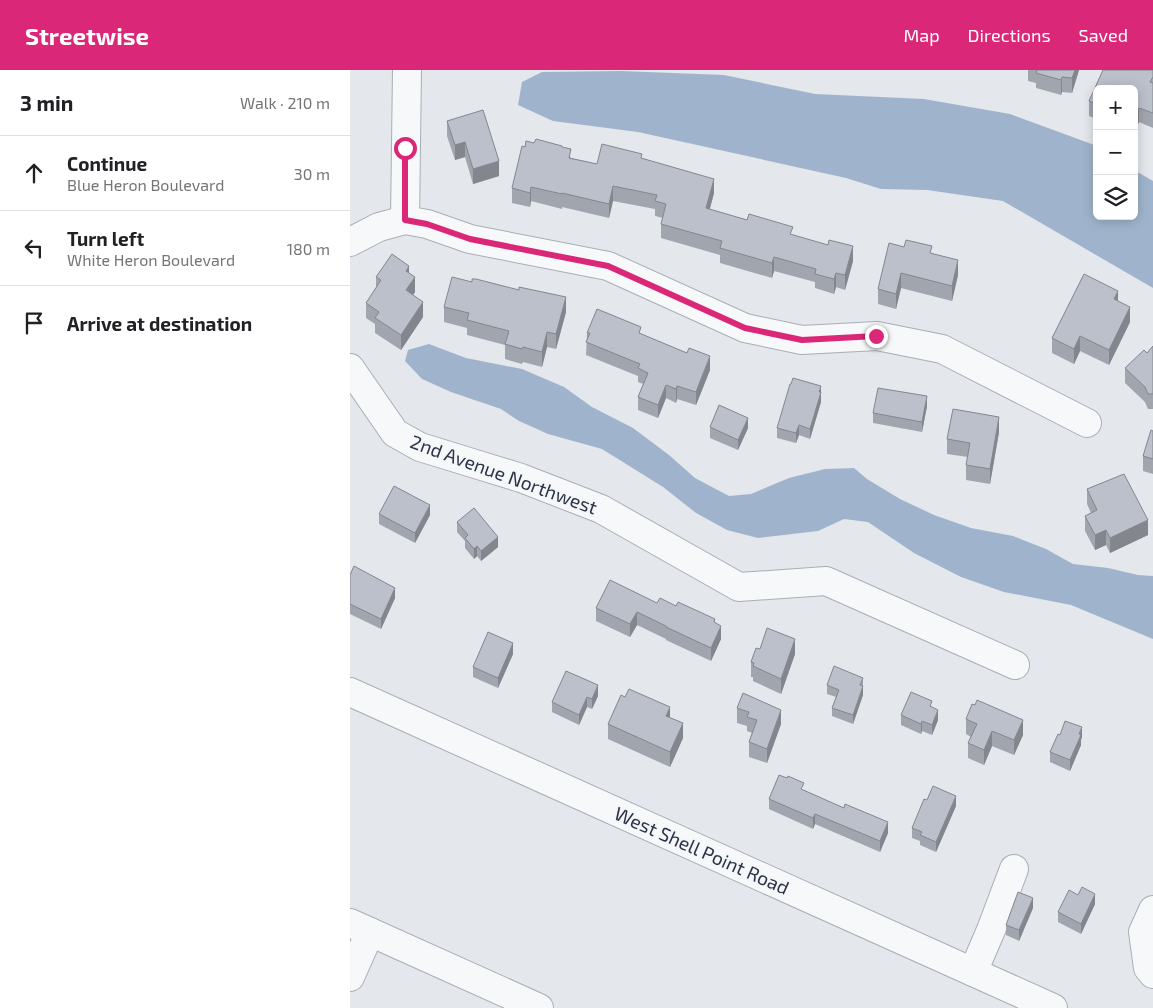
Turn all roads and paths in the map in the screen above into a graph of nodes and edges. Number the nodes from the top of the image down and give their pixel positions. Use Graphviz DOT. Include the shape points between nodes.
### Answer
graph roads {
  1 [pos="407,70"];
  2 [pos="405,220"];
  3 [pos="350,242"];
  4 [pos="350,368"];
  5 [pos="1086,423"];
  6 [pos="1015,665"];
  7 [pos="350,692"];
  8 [pos="1014,869"];
  9 [pos="1153,910"];
  10 [pos="360,927"];
  11 [pos="973,972"];
  12 [pos="1153,974"];
  13 [pos="350,977"];
  14 [pos="538,1008"];
  15 [pos="1053,1008"];
  1 -- 2 [label="street"];
  2 -- 3 [label="street" via="379,227"];
  2 -- 5 [label="street" via="470,239 608,266 745,328 802,340 876,336 942,349"];
  4 -- 6 [label="street, 2nd Avenue Northwest" via="395,433 420,447 521,478 601,509 739,587 826,581"];
  7 -- 11 [label="street, West Shell Point Road"];
  8 -- 11 [label="street"];
  9 -- 12 [label="street" via="1143,932 1148,968"];
  10 -- 13 [label="street"];
  10 -- 14 [label="street"];
  11 -- 15 [label="street, West Shell Point Road"];
}
